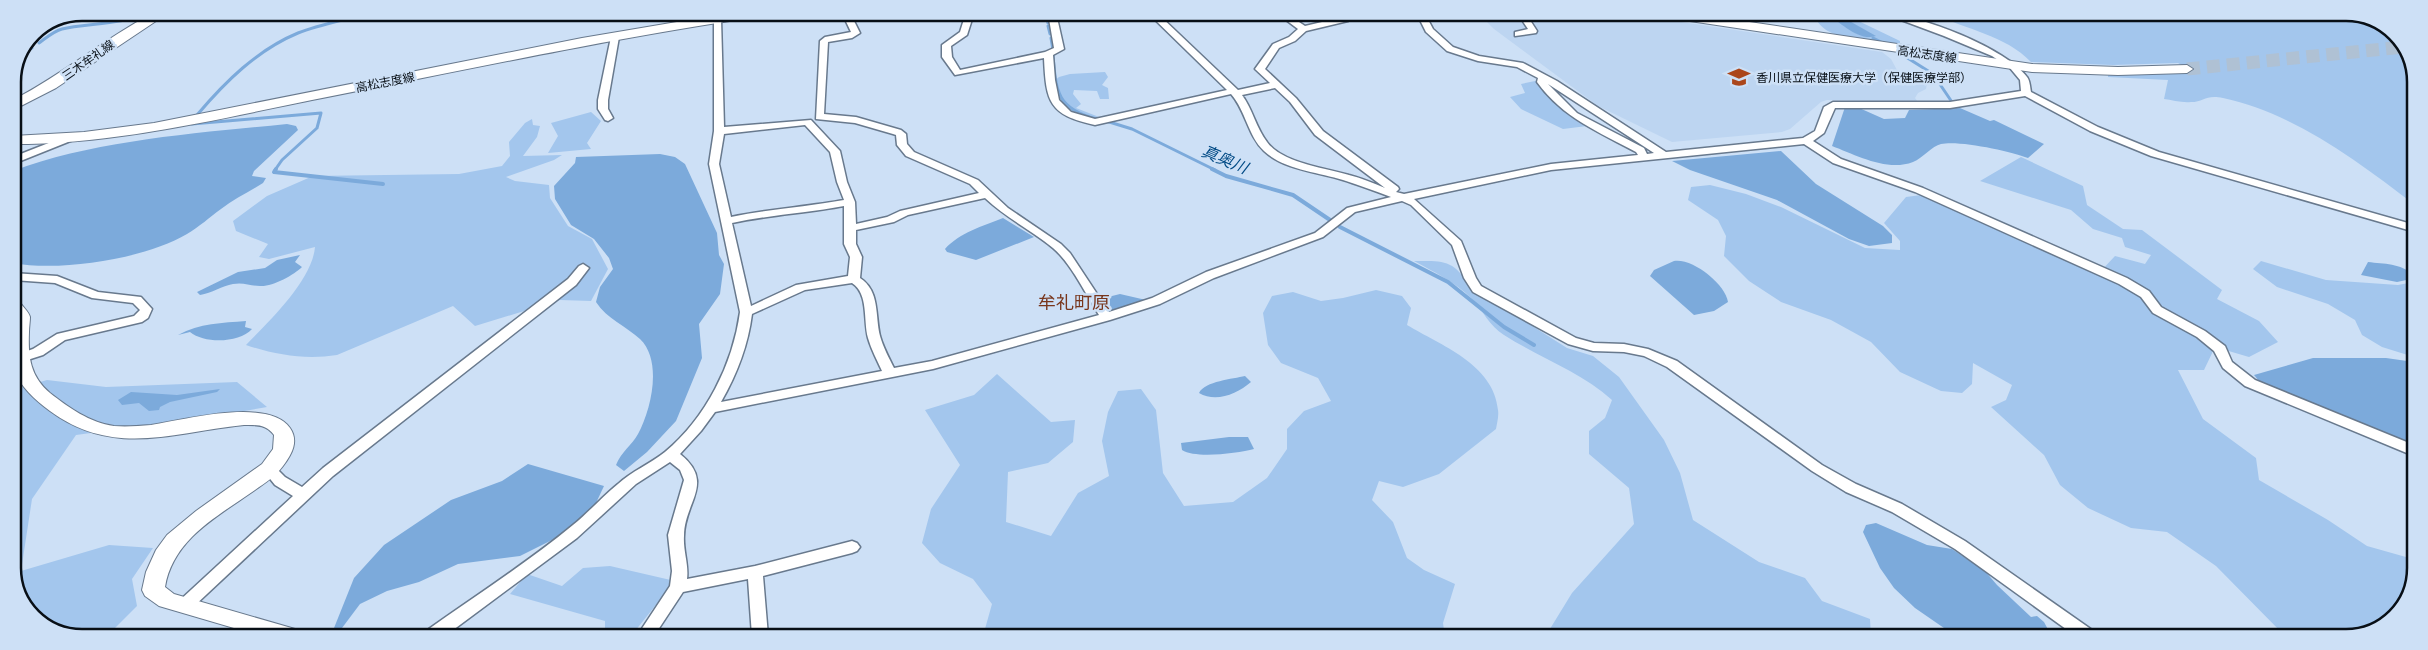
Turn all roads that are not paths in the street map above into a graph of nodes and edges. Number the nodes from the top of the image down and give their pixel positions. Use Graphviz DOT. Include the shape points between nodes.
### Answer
graph roads {
  1 [pos="147,21"];
  2 [pos="693,21"];
  3 [pos="713,21"];
  4 [pos="850,21"];
  5 [pos="968,21"];
  6 [pos="1053,21"];
  7 [pos="1159,21"];
  8 [pos="1292,21"];
  9 [pos="1337,21"];
  10 [pos="1424,21"];
  11 [pos="1526,21"];
  12 [pos="1717,21"];
  13 [pos="1909,21"];
  14 [pos="1303,29"];
  15 [pos="1518,34"];
  16 [pos="615,37"];
  17 [pos="1048,54"];
  18 [pos="2013,65"];
  19 [pos="2187,69"];
  20 [pos="1543,77"];
  21 [pos="1276,85"];
  22 [pos="1235,92"];
  23 [pos="2026,93"];
  24 [pos="21,101"];
  25 [pos="608,118"];
  26 [pos="719,131"];
  27 [pos="69,138"];
  28 [pos="21,140"];
  29 [pos="1806,141"];
  30 [pos="1662,154"];
  31 [pos="21,157"];
  32 [pos="1644,157"];
  33 [pos="987,194"];
  34 [pos="1404,198"];
  35 [pos="850,202"];
  36 [pos="727,221"];
  37 [pos="2407,227"];
  38 [pos="851,228"];
  39 [pos="583,268"];
  40 [pos="21,278"];
  41 [pos="854,279"];
  42 [pos="746,312"];
  43 [pos="1106,317"];
  44 [pos="21,357"];
  45 [pos="21,368"];
  46 [pos="890,374"];
  47 [pos="711,408"];
  48 [pos="2407,448"];
  49 [pos="671,455"];
  50 [pos="270,470"];
  51 [pos="302,494"];
  52 [pos="852,547"];
  53 [pos="755,572"];
  54 [pos="678,587"];
  55 [pos="185,605"];
  56 [pos="267,629"];
  57 [pos="442,629"];
  58 [pos="649,629"];
  59 [pos="759,629"];
  60 [pos="2078,629"];
  1 -- 24 [label="main road, 三木牟礼線"];
  2 -- 16 [label="main road, 高松志度線"];
  3 -- 26 [label="street"];
  4 -- 33 [label="street" via="856,33 824,41 818,115 863,122 901,134 902,145 910,154 967,177"];
  5 -- 17 [label="street" via="964,33 946,45 947,57 958,72"];
  6 -- 17 [label="street" via="1059,49"];
  7 -- 22 [label="street"];
  8 -- 14 [label="street"];
  9 -- 14 [label="street"];
  10 -- 20 [label="street" via="1429,30 1450,49 1478,58 1520,65"];
  11 -- 15 [label="street" via="1533,32"];
  12 -- 18 [label="main road, 高松志度線"];
  13 -- 18 [label="street" via="1958,38"];
  14 -- 21 [label="street" via="1292,39 1276,46 1261,66 1262,73"];
  16 -- 25 [label="street" via="603,100"];
  16 -- 27 [label="main road, 高松志度線" via="188,121"];
  17 -- 22 [label="street" via="1052,96 1063,111 1084,120 1095,122"];
  18 -- 19 [label="main road, 高松志度線" via="2118,71"];
  18 -- 23 [label="street" via="2023,75"];
  20 -- 30 [label="street"];
  20 -- 32 [label="street" via="1545,86 1574,115 1640,150"];
  21 -- 22 [label="street"];
  21 -- 34 [label="street" via="1293,100 1319,133"];
  22 -- 34 [label="street" via="1246,107 1261,142 1277,157"];
  23 -- 29 [label="street" via="1950,105 1833,105 1819,133"];
  23 -- 37 [label="street" via="2094,130 2147,152"];
  26 -- 35 [label="street" via="807,122 836,151"];
  26 -- 36 [label="street" via="714,164"];
  27 -- 28 [label="main road, 高松志度線"];
  27 -- 31 [label="street"];
  29 -- 30 [label="street"];
  29 -- 48 [label="street" via="1837,161 1919,190 2123,281 2145,294 2157,310 2201,334 2220,349 2229,369 2250,383"];
  30 -- 32 [label="street"];
  32 -- 34 [label="street" via="1521,172"];
  33 -- 38 [label="street"];
  33 -- 43 [label="street" via="1066,255"];
  34 -- 43 [label="street" via="1351,210 1319,235 1210,275 1156,301"];
  34 -- 60 [label="street" via="1414,203 1457,243 1469,280 1477,289 1572,342 1648,353 1672,364 1817,468 1851,488 1897,508 1960,545"];
  35 -- 36 [label="street"];
  35 -- 38 [label="street"];
  36 -- 42 [label="street"];
  38 -- 41 [label="street" via="850,244 856,257"];
  39 -- 51 [label="street" via="572,282"];
  40 -- 44 [label="street" via="57,280 96,295 137,300 146,309 138,319 61,337 38,352"];
  41 -- 42 [label="street" via="801,288"];
  41 -- 46 [label="street" via="865,287 874,336"];
  42 -- 47 [label="street" via="745,331 738,351"];
  43 -- 46 [label="street" via="994,350"];
  45 -- 50 [label="main road" via="24,377 38,394 73,418 113,433 235,419 259,418 273,422 284,434 283,449"];
  46 -- 47 [label="street"];
  47 -- 49 [label="street"];
  49 -- 54 [label="street" via="686,467 691,480 676,535 680,571"];
  49 -- 57 [label="street" via="631,480 593,518"];
  50 -- 51 [label="street" via="280,481"];
  50 -- 55 [label="main road" via="187,529 164,552 154,574 153,590 168,600"];
  51 -- 55 [label="street"];
  52 -- 53 [label="street"];
  53 -- 54 [label="street"];
  53 -- 59 [label="street"];
  54 -- 58 [label="street"];
  55 -- 56 [label="main road"];
}
